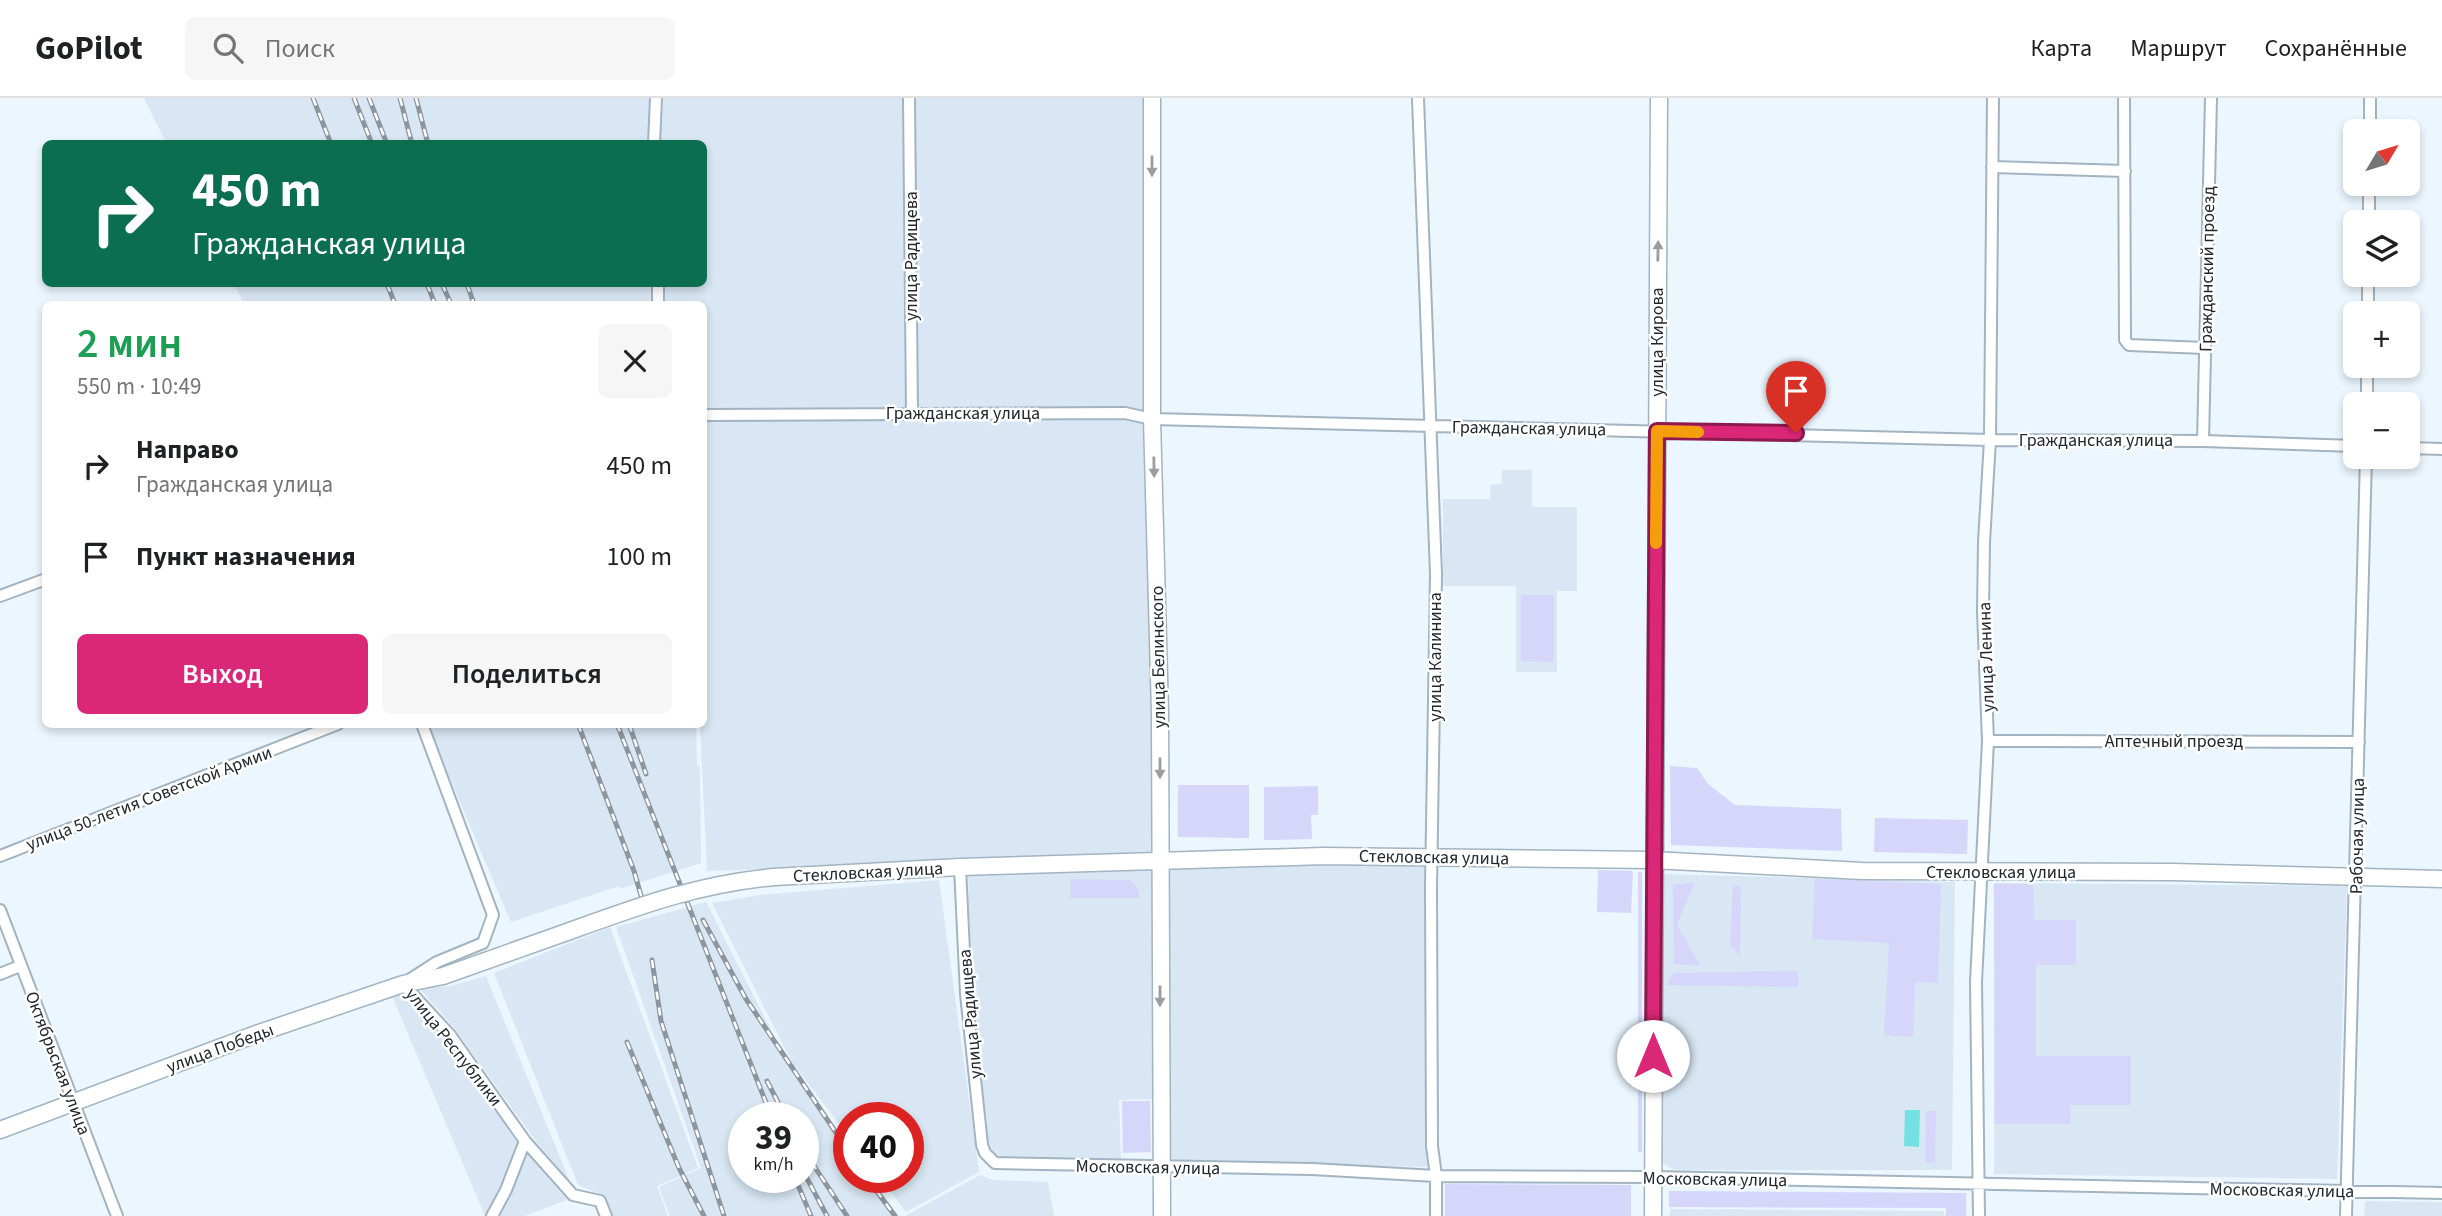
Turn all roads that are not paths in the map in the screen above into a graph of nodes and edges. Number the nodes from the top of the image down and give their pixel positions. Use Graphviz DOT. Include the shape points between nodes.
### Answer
graph roads {
  1 [pos="656,98"];
  2 [pos="909,98"];
  3 [pos="1152,98"];
  4 [pos="1418,98"];
  5 [pos="1659,98"];
  6 [pos="1993,98"];
  7 [pos="2124,98"];
  8 [pos="2211,98"];
  9 [pos="2371,98"];
  10 [pos="2370,119"];
  11 [pos="654,140"];
  12 [pos="1992,167"];
  13 [pos="2125,171"];
  14 [pos="2205,348"];
  15 [pos="912,413"];
  16 [pos="707,415"];
  17 [pos="1153,419"];
  18 [pos="1431,425"];
  19 [pos="1657,431"];
  20 [pos="1990,440"];
  21 [pos="2203,441"];
  22 [pos="2343,446"];
  23 [pos="2420,448"];
  24 [pos="2442,449"];
  25 [pos="2366,469"];
  26 [pos="42,580"];
  27 [pos="0,596"];
  28 [pos="328,728"];
  29 [pos="423,728"];
  30 [pos="1988,741"];
  31 [pos="2359,742"];
  32 [pos="0,856"];
  33 [pos="1432,857"];
  34 [pos="1159,860"];
  35 [pos="1653,860"];
  36 [pos="960,867"];
  37 [pos="1980,872"];
  38 [pos="2356,877"];
  39 [pos="2442,879"];
  40 [pos="0,909"];
  41 [pos="20,966"];
  42 [pos="0,974"];
  43 [pos="443,976"];
  44 [pos="403,984"];
  45 [pos="72,1102"];
  46 [pos="0,1129"];
  47 [pos="525,1141"];
  48 [pos="989,1158"];
  49 [pos="1162,1166"];
  50 [pos="1436,1176"];
  51 [pos="1652,1177"];
  52 [pos="1979,1184"];
  53 [pos="2346,1191"];
  54 [pos="2442,1193"];
  55 [pos="117,1216"];
  56 [pos="492,1216"];
  57 [pos="606,1216"];
  58 [pos="1163,1216"];
  59 [pos="1436,1216"];
  60 [pos="1653,1216"];
  61 [pos="1979,1216"];
  62 [pos="2346,1216"];
  1 -- 11 [label="street"];
  2 -- 15 [label="street, улица Радищева"];
  3 -- 17 [label="street, улица Белинского, one-way"];
  4 -- 18 [label="street, улица Калинина"];
  19 -- 5 [label="street, улица Кирова, one-way"];
  6 -- 12 [label="street, улица Ленина"];
  7 -- 13 [label="street"];
  8 -- 14 [label="street, Гражданский проезд"];
  9 -- 10 [label="street"];
  12 -- 13 [label="street"];
  12 -- 20 [label="street, улица Ленина"];
  13 -- 14 [label="street" via="2126,343"];
  14 -- 21 [label="street, Гражданский проезд"];
  15 -- 16 [label="street, Гражданская улица"];
  15 -- 17 [label="street, Гражданская улица" via="1125,412"];
  17 -- 18 [label="street, Гражданская улица"];
  17 -- 34 [label="street, улица Белинского, one-way"];
  18 -- 19 [label="street, Гражданская улица"];
  18 -- 33 [label="street, улица Калинина" via="1436,574"];
  19 -- 20 [label="street, Гражданская улица"];
  19 -- 35 [label="street, улица Кирова"];
  20 -- 21 [label="street, Гражданская улица"];
  20 -- 30 [label="street, улица Ленина" via="1984,583"];
  21 -- 22 [label="street, Гражданская улица"];
  23 -- 24 [label="street"];
  25 -- 31 [label="street, Рабочая улица"];
  26 -- 27 [label="street"];
  28 -- 32 [label="street, улица 50-летия Советской Армии"];
  29 -- 44 [label="street, улица Республики" via="493,915 483,943 438,962"];
  30 -- 31 [label="street, Аптечный проезд"];
  30 -- 37 [label="street, улица Ленина"];
  31 -- 38 [label="street, Рабочая улица"];
  33 -- 34 [label="street, Стекловская улица"];
  33 -- 35 [label="street, Стекловская улица"];
  33 -- 50 [label="street, улица Калинина" via="1432,1146"];
  34 -- 36 [label="street, Стекловская улица"];
  34 -- 49 [label="street, улица Белинского, one-way"];
  35 -- 37 [label="street, Стекловская улица"];
  35 -- 51 [label="street, улица Кирова"];
  36 -- 43 [label="street, Стекловская улица, bridge" via="775,877 703,887"];
  36 -- 48 [label="street, улица Радищева" via="966,994 982,1145"];
  37 -- 38 [label="street, Стекловская улица"];
  37 -- 52 [label="street, улица Ленина" via="1976,982"];
  38 -- 39 [label="street, Стекловская улица"];
  38 -- 53 [label="street, Рабочая улица"];
  40 -- 41 [label="street, Октябрьская улица"];
  41 -- 42 [label="street"];
  41 -- 45 [label="street, Октябрьская улица"];
  43 -- 44 [label="street, улица Победы"];
  44 -- 45 [label="street, улица Победы"];
  44 -- 47 [label="street, улица Республики" via="450,1035"];
  45 -- 46 [label="street, улица Победы"];
  45 -- 55 [label="street, Октябрьская улица"];
  47 -- 56 [label="street"];
  47 -- 57 [label="street, улица Республики" via="573,1195 600,1201"];
  48 -- 49 [label="street, Московская улица" via="1001,1164"];
  49 -- 50 [label="street, Московская улица"];
  49 -- 58 [label="street, улица Белинского"];
  50 -- 51 [label="street, Московская улица"];
  50 -- 59 [label="street, улица Калинина"];
  51 -- 52 [label="street, Московская улица"];
  51 -- 60 [label="street, улица Кирова"];
  52 -- 53 [label="street, Московская улица"];
  52 -- 61 [label="street, улица Ленина"];
  53 -- 54 [label="street, Московская улица"];
  53 -- 62 [label="street, Рабочая улица"];
}
